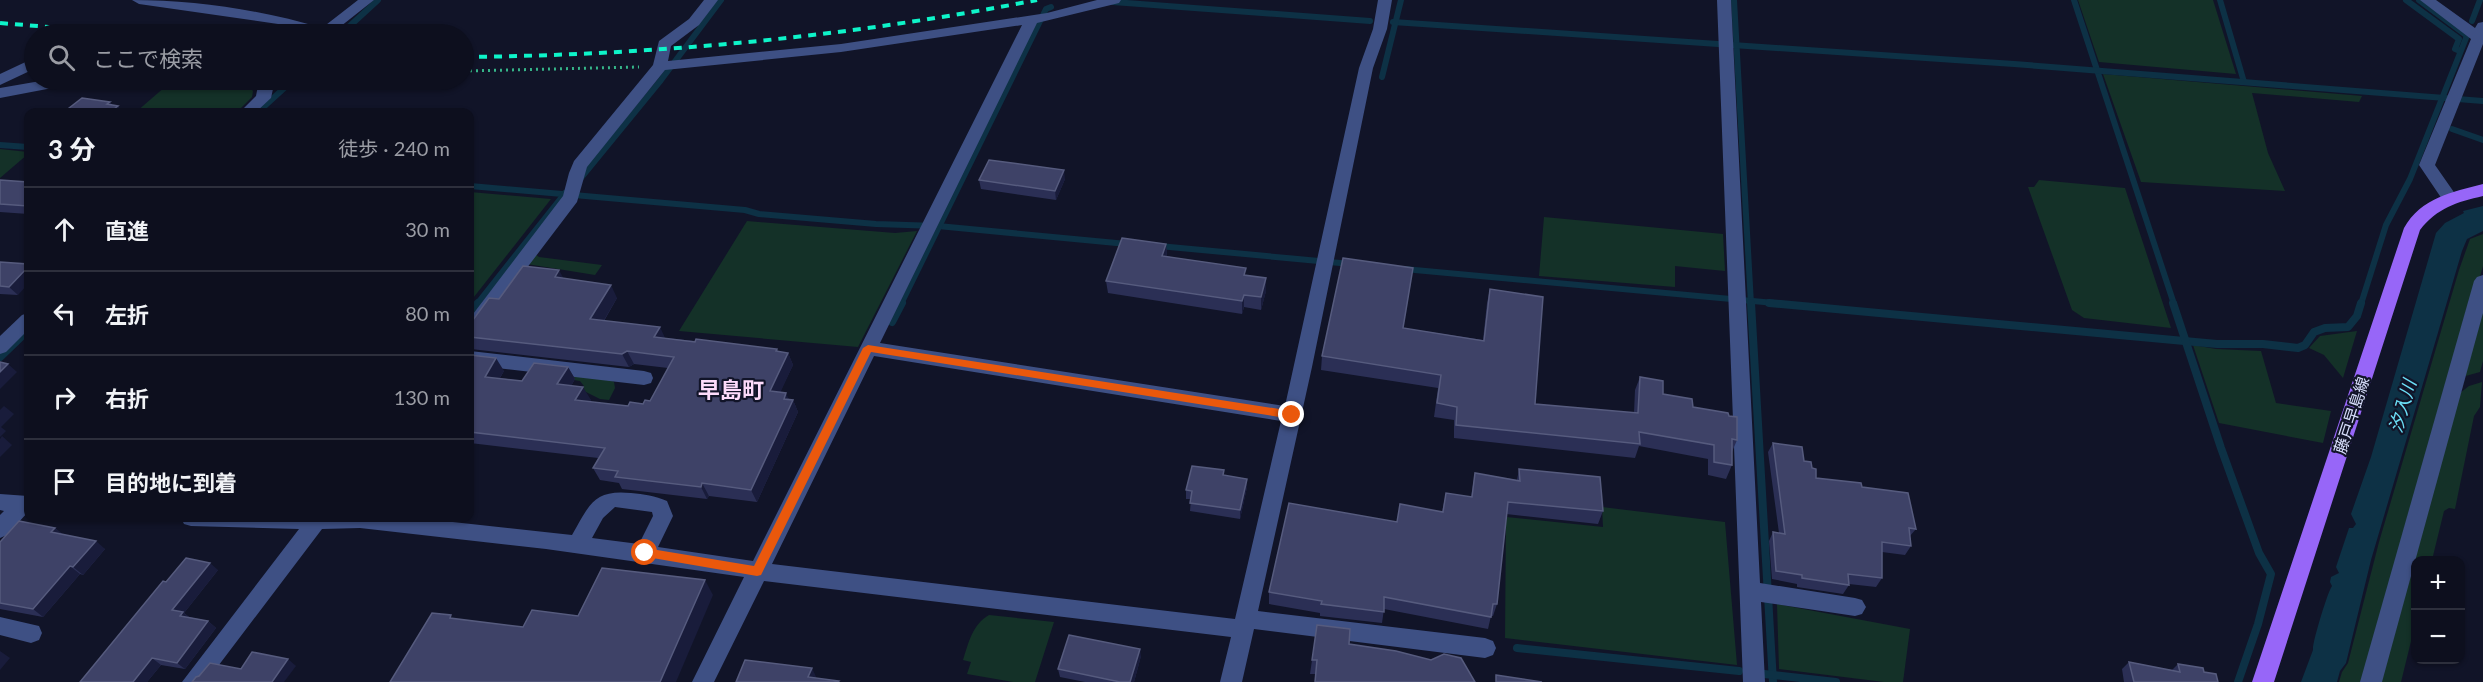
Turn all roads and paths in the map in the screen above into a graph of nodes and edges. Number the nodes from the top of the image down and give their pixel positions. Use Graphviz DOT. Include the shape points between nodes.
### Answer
graph roads {
  1 [pos="139,0"];
  2 [pos="367,0"];
  3 [pos="711,0"];
  4 [pos="1114,0"];
  5 [pos="1385,0"];
  6 [pos="1724,0"];
  7 [pos="2432,3"];
  8 [pos="1039,18"];
  9 [pos="292,24"];
  10 [pos="337,24"];
  11 [pos="2479,37"];
  12 [pos="663,66"];
  13 [pos="24,68"];
  14 [pos="474,71"];
  15 [pos="0,80"];
  16 [pos="24,88"];
  17 [pos="265,90"];
  18 [pos="0,93"];
  19 [pos="252,108"];
  20 [pos="2483,190"];
  21 [pos="2450,198"];
  22 [pos="2483,281"];
  23 [pos="24,324"];
  24 [pos="474,325"];
  25 [pos="0,346"];
  26 [pos="868,348"];
  27 [pos="474,358"];
  28 [pos="644,378"];
  29 [pos="1292,415"];
  30 [pos="0,502"];
  31 [pos="24,504"];
  32 [pos="24,506"];
  33 [pos="316,522"];
  34 [pos="386,522"];
  35 [pos="0,529"];
  36 [pos="578,544"];
  37 [pos="645,553"];
  38 [pos="757,572"];
  39 [pos="1762,593"];
  40 [pos="1856,608"];
  41 [pos="1244,624"];
  42 [pos="0,626"];
  43 [pos="31,633"];
  44 [pos="1485,648"];
  45 [pos="193,682"];
  46 [pos="703,682"];
  47 [pos="1231,682"];
  48 [pos="1754,682"];
  49 [pos="2263,682"];
  50 [pos="2371,682"];
  1 -- 9 [label="street"];
  2 -- 10 [label="street"];
  3 -- 12 [label="street" via="694,22 664,44"];
  4 -- 8 [label="street"];
  5 -- 29 [label="street" via="1366,68"];
  6 -- 39 [label="street" via="1737,299"];
  7 -- 11 [label="street"];
  8 -- 12 [label="street" via="841,48"];
  8 -- 26 [label="street"];
  11 -- 21 [label="street" via="2427,165"];
  12 -- 14 [label="path"];
  12 -- 24 [label="street" via="580,165 574,188"];
  13 -- 15 [label="street"];
  16 -- 18 [label="street"];
  17 -- 19 [label="street" via="263,98"];
  20 -- 21 [label="main road, 藤戸早島線"];
  21 -- 49 [label="main road, 藤戸早島線" via="2424,211 2412,228"];
  22 -- 50 [label="street"];
  23 -- 25 [label="street"];
  26 -- 29 [label="street"];
  26 -- 38 [label="street"];
  27 -- 28 [label="street"];
  29 -- 41 [label="street"];
  30 -- 31 [label="street"];
  32 -- 35 [label="street"];
  33 -- 45 [label="street"];
  34 -- 36 [label="street"];
  36 -- 37 [label="street"];
  36 -- 37 [label="street" via="607,501 651,503 660,507 663,516"];
  37 -- 38 [label="street"];
  38 -- 41 [label="street"];
  38 -- 46 [label="street"];
  39 -- 40 [label="street"];
  39 -- 48 [label="street"];
  41 -- 44 [label="street"];
  41 -- 47 [label="street"];
  42 -- 43 [label="street"];
}
